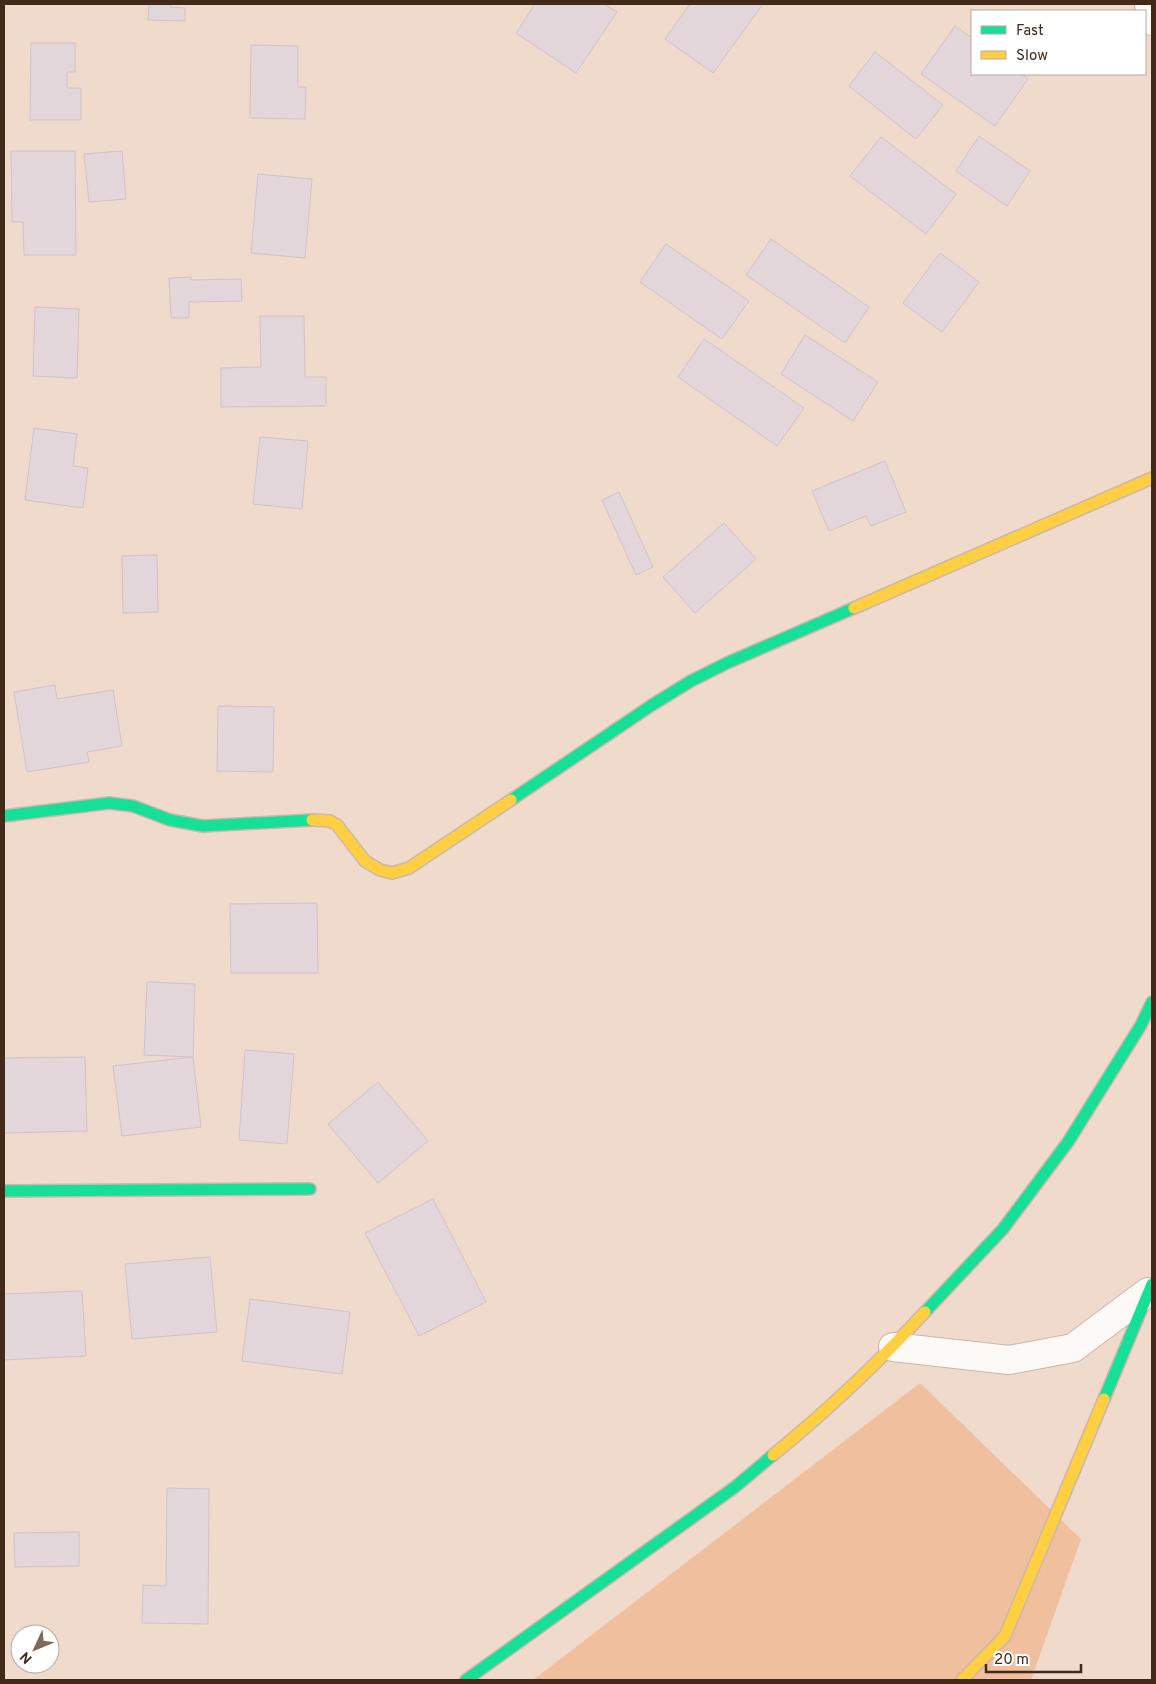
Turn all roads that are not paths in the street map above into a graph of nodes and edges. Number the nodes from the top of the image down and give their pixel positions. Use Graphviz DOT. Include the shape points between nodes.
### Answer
graph roads {
  1 [pos="1149,4"];
  2 [pos="1152,21"];
  3 [pos="1152,478"];
  4 [pos="4,816"];
  5 [pos="1152,1002"];
  6 [pos="310,1189"];
  7 [pos="4,1190"];
  8 [pos="1150,1288"];
  9 [pos="893,1347"];
  10 [pos="466,1680"];
  11 [pos="962,1680"];
  1 -- 2 [label="street"];
  3 -- 4 [label="main road" via="691,681 409,868 392,873 380,870 365,861 330,821 203,826 170,820 133,806 108,803"];
  5 -- 9 [label="main road" via="1068,1142 1003,1229"];
  6 -- 7 [label="main road"];
  8 -- 9 [label="street" via="1073,1348 1009,1360"];
  8 -- 11 [label="main road" via="1005,1636"];
  9 -- 10 [label="main road" via="817,1419 735,1487"];
}
